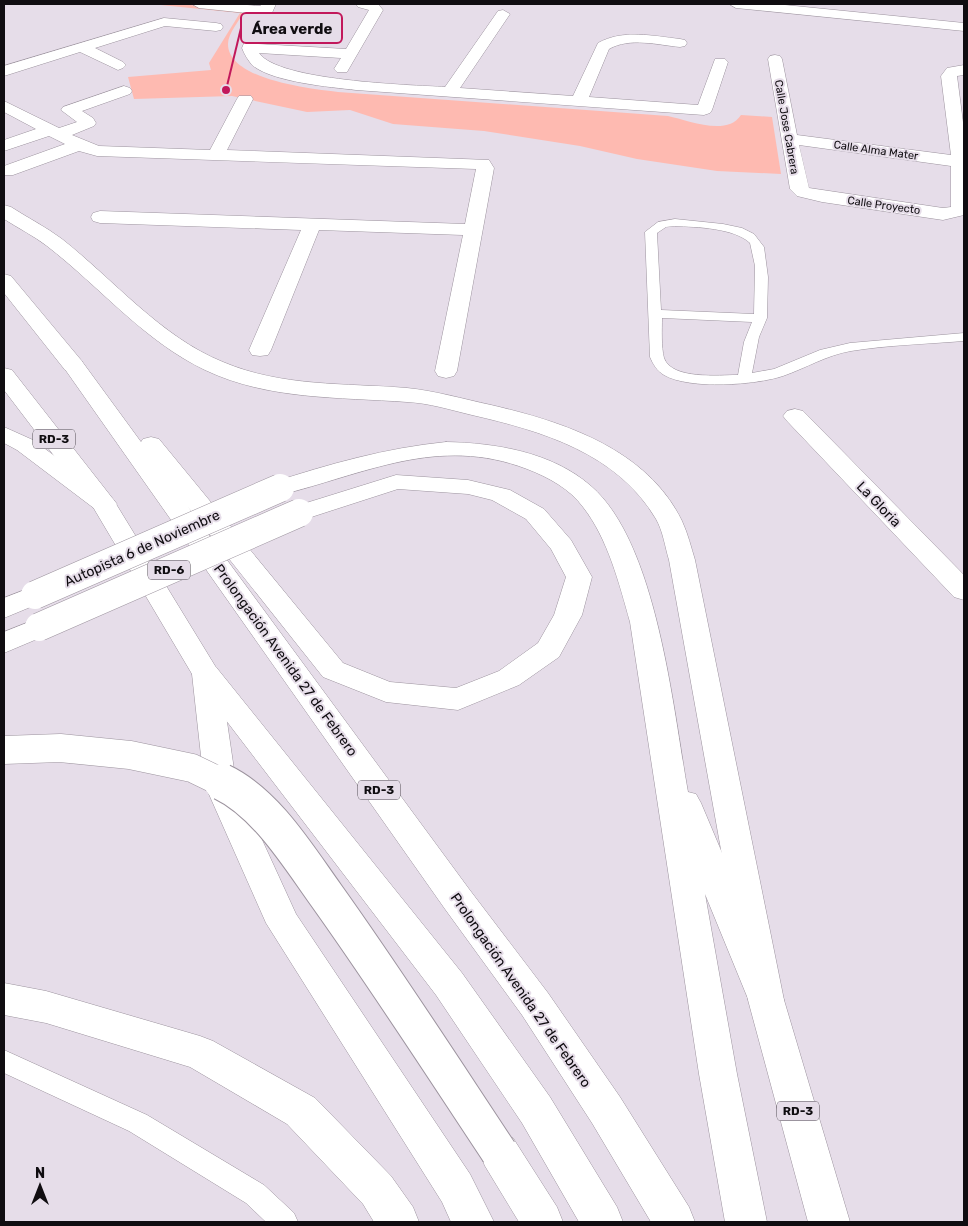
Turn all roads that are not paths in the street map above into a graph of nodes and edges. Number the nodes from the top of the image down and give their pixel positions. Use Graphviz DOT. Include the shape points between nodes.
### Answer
graph roads {
  1 [pos="199,4"];
  2 [pos="363,4"];
  3 [pos="736,4"];
  4 [pos="267,7"];
  5 [pos="503,14"];
  6 [pos="216,27"];
  7 [pos="964,27"];
  8 [pos="680,43"];
  9 [pos="82,47"];
  10 [pos="249,48"];
  11 [pos="352,54"];
  12 [pos="775,59"];
  13 [pos="720,62"];
  14 [pos="118,65"];
  15 [pos="961,70"];
  16 [pos="4,71"];
  17 [pos="333,82"];
  18 [pos="124,91"];
  19 [pos="450,92"];
  20 [pos="245,99"];
  21 [pos="579,101"];
  22 [pos="7,112"];
  23 [pos="55,132"];
  24 [pos="788,139"];
  25 [pos="79,145"];
  26 [pos="4,146"];
  27 [pos="216,155"];
  28 [pos="962,162"];
  29 [pos="7,171"];
  30 [pos="803,192"];
  31 [pos="962,210"];
  32 [pos="4,211"];
  33 [pos="100,217"];
  34 [pos="312,225"];
  35 [pos="474,230"];
  36 [pos="4,280"];
  37 [pos="655,314"];
  38 [pos="760,318"];
  39 [pos="964,337"];
  40 [pos="260,350"];
  41 [pos="73,365"];
  42 [pos="446,371"];
  43 [pos="4,375"];
  44 [pos="744,379"];
  45 [pos="795,416"];
  46 [pos="4,434"];
  47 [pos="104,504"];
  48 [pos="964,591"];
  49 [pos="4,609"];
  50 [pos="4,643"];
  51 [pos="206,674"];
  52 [pos="4,750"];
  53 [pos="666,757"];
  54 [pos="4,999"];
  55 [pos="766,1000"];
  56 [pos="4,1061"];
  57 [pos="284,1222"];
  58 [pos="398,1222"];
  59 [pos="473,1222"];
  60 [pos="542,1222"];
  61 [pos="602,1222"];
  62 [pos="674,1222"];
  63 [pos="746,1222"];
  64 [pos="829,1222"];
  1 -- 4 [label="main road"];
  2 -- 11 [label="main road" via="376,10"];
  3 -- 7 [label="main road"];
  4 -- 10 [label="main road"];
  5 -- 19 [label="main road"];
  6 -- 9 [label="main road" via="164,22"];
  8 -- 21 [label="main road" via="635,39 607,43"];
  9 -- 14 [label="main road"];
  9 -- 16 [label="main road"];
  10 -- 11 [label="main road"];
  10 -- 17 [label="main road" via="261,64 277,71"];
  11 -- 17 [label="main road"];
  12 -- 24 [label="main road, Calle Jose Cabrera"];
  13 -- 21 [label="main road" via="704,110"];
  15 -- 28 [label="main road" via="952,71 949,76"];
  17 -- 19 [label="main road"];
  18 -- 23 [label="main road" via="69,110 88,123"];
  19 -- 21 [label="main road"];
  20 -- 27 [label="main road"];
  22 -- 23 [label="main road"];
  23 -- 25 [label="main road"];
  23 -- 26 [label="main road"];
  24 -- 28 [label="main road, Calle Alma Mater"];
  24 -- 30 [label="main road, Calle Jose Cabrera" via="797,186"];
  25 -- 27 [label="main road" via="97,151"];
  25 -- 29 [label="main road"];
  27 -- 35 [label="main road" via="483,164 485,168"];
  28 -- 31 [label="main road"];
  30 -- 31 [label="main road, Calle Proyecto" via="943,214"];
  32 -- 55 [label="main road" via="59,246 176,345 213,366 258,382 301,389 410,395 498,413 559,430 592,445 622,465 650,493 668,519 682,560"];
  33 -- 34 [label="main road"];
  34 -- 35 [label="main road"];
  34 -- 40 [label="main road"];
  35 -- 42 [label="main road"];
  36 -- 41 [label="main road, Prolongación Avenida 27 de Febrero / RD-3"];
  37 -- 38 [label="lane"];
  37 -- 38 [label="lane" via="651,232 656,227 684,223 740,231 756,242 762,256"];
  37 -- 44 [label="lane" via="657,357 671,374"];
  38 -- 44 [label="lane" via="749,349"];
  39 -- 44 [label="lane" via="850,347 825,353 778,373"];
  41 -- 50 [label="main road, RD-6, bridge" via="135,424 333,670 386,692 458,699 509,678 549,650 568,615 579,577 562,546 535,514 501,494 468,487 396,482 299,513 39,627"];
  41 -- 62 [label="main road, Prolongación Avenida 27 de Febrero / RD-3" via="535,1004 606,1110"];
  43 -- 47 [label="main road, RD-3"];
  45 -- 48 [label="main road, La Gloria"];
  46 -- 47 [label="main road"];
  47 -- 51 [label="main road, RD-3"];
  49 -- 53 [label="main road, Autopista 6 de Noviembre / RD-6, bridge" via="280,488 363,461 461,448 523,457 561,475 591,500 623,555 644,622"];
  51 -- 59 [label="main road, RD-3" via="220,783 283,923 456,1188"];
  51 -- 61 [label="main road, RD-3" via="450,984 536,1110"];
  52 -- 60 [label="main road, bridge" via="60,748 130,755 192,768 238,790 281,833 355,934"];
  53 -- 55 [label="main road"];
  53 -- 63 [label="main road" via="718,1074"];
  54 -- 58 [label="main road" via="46,1007 200,1053 301,1111 377,1190"];
  55 -- 64 [label="main road, RD-3"];
  56 -- 57 [label="lane" via="138,1123 256,1194"];
}
